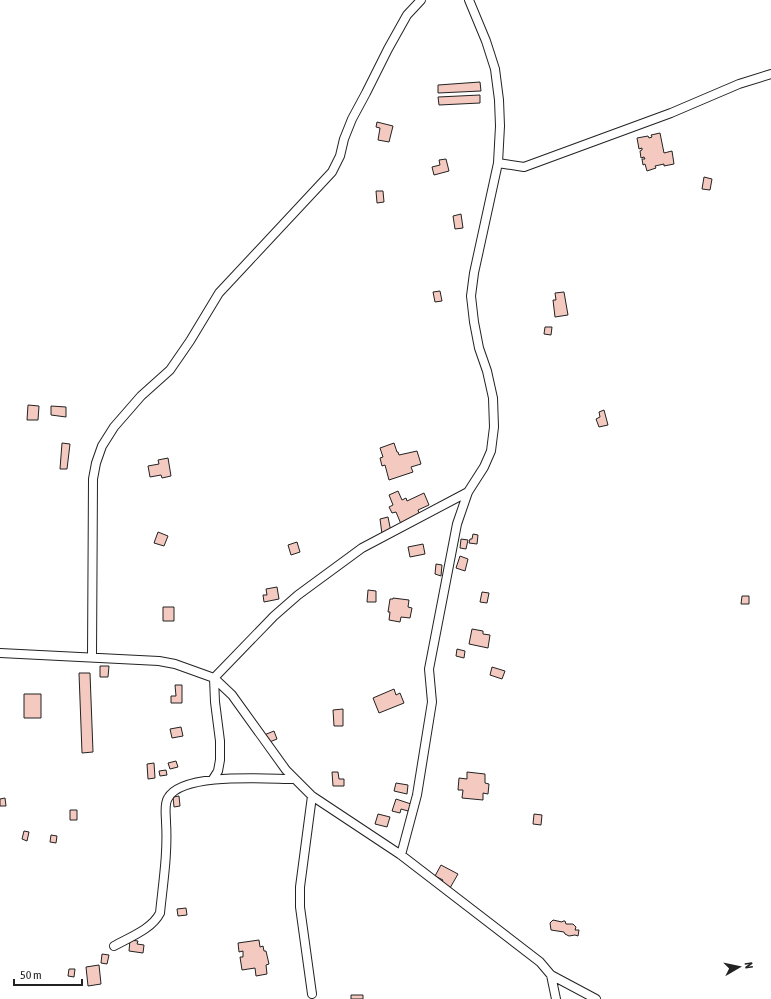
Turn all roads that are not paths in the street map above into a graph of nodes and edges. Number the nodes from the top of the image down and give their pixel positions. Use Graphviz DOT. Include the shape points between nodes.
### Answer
graph roads {
  1 [pos="421,0"];
  2 [pos="469,0"];
  3 [pos="771,74"];
  4 [pos="498,163"];
  5 [pos="468,492"];
  6 [pos="0,653"];
  7 [pos="92,657"];
  8 [pos="214,678"];
  9 [pos="213,779"];
  10 [pos="294,779"];
  11 [pos="312,796"];
  12 [pos="401,854"];
  13 [pos="114,946"];
  14 [pos="551,975"];
  15 [pos="312,994"];
  16 [pos="556,999"];
  17 [pos="596,999"];
  1 -- 7 [label="street" via="407,15 388,48 352,119 332,172 219,293 170,370 137,401 114,427 102,446 93,478"];
  2 -- 4 [label="street" via="495,69 499,107"];
  3 -- 4 [label="street" via="524,167"];
  4 -- 5 [label="street" via="474,273 472,296 474,322 493,398 492,451"];
  5 -- 8 [label="street" via="362,548 274,616"];
  5 -- 12 [label="street" via="457,524 433,644 429,669 432,702 417,795"];
  6 -- 7 [label="street"];
  7 -- 8 [label="street" via="159,661"];
  8 -- 9 [label="street" via="220,760"];
  8 -- 10 [label="street" via="232,695"];
  9 -- 10 [label="street"];
  9 -- 13 [label="street" via="179,788 167,799 167,856 160,913 149,926"];
  10 -- 11 [label="street"];
  11 -- 12 [label="street"];
  11 -- 15 [label="street" via="300,886 300,907"];
  12 -- 14 [label="street" via="540,962"];
  14 -- 16 [label="street"];
  14 -- 17 [label="street"];
}
